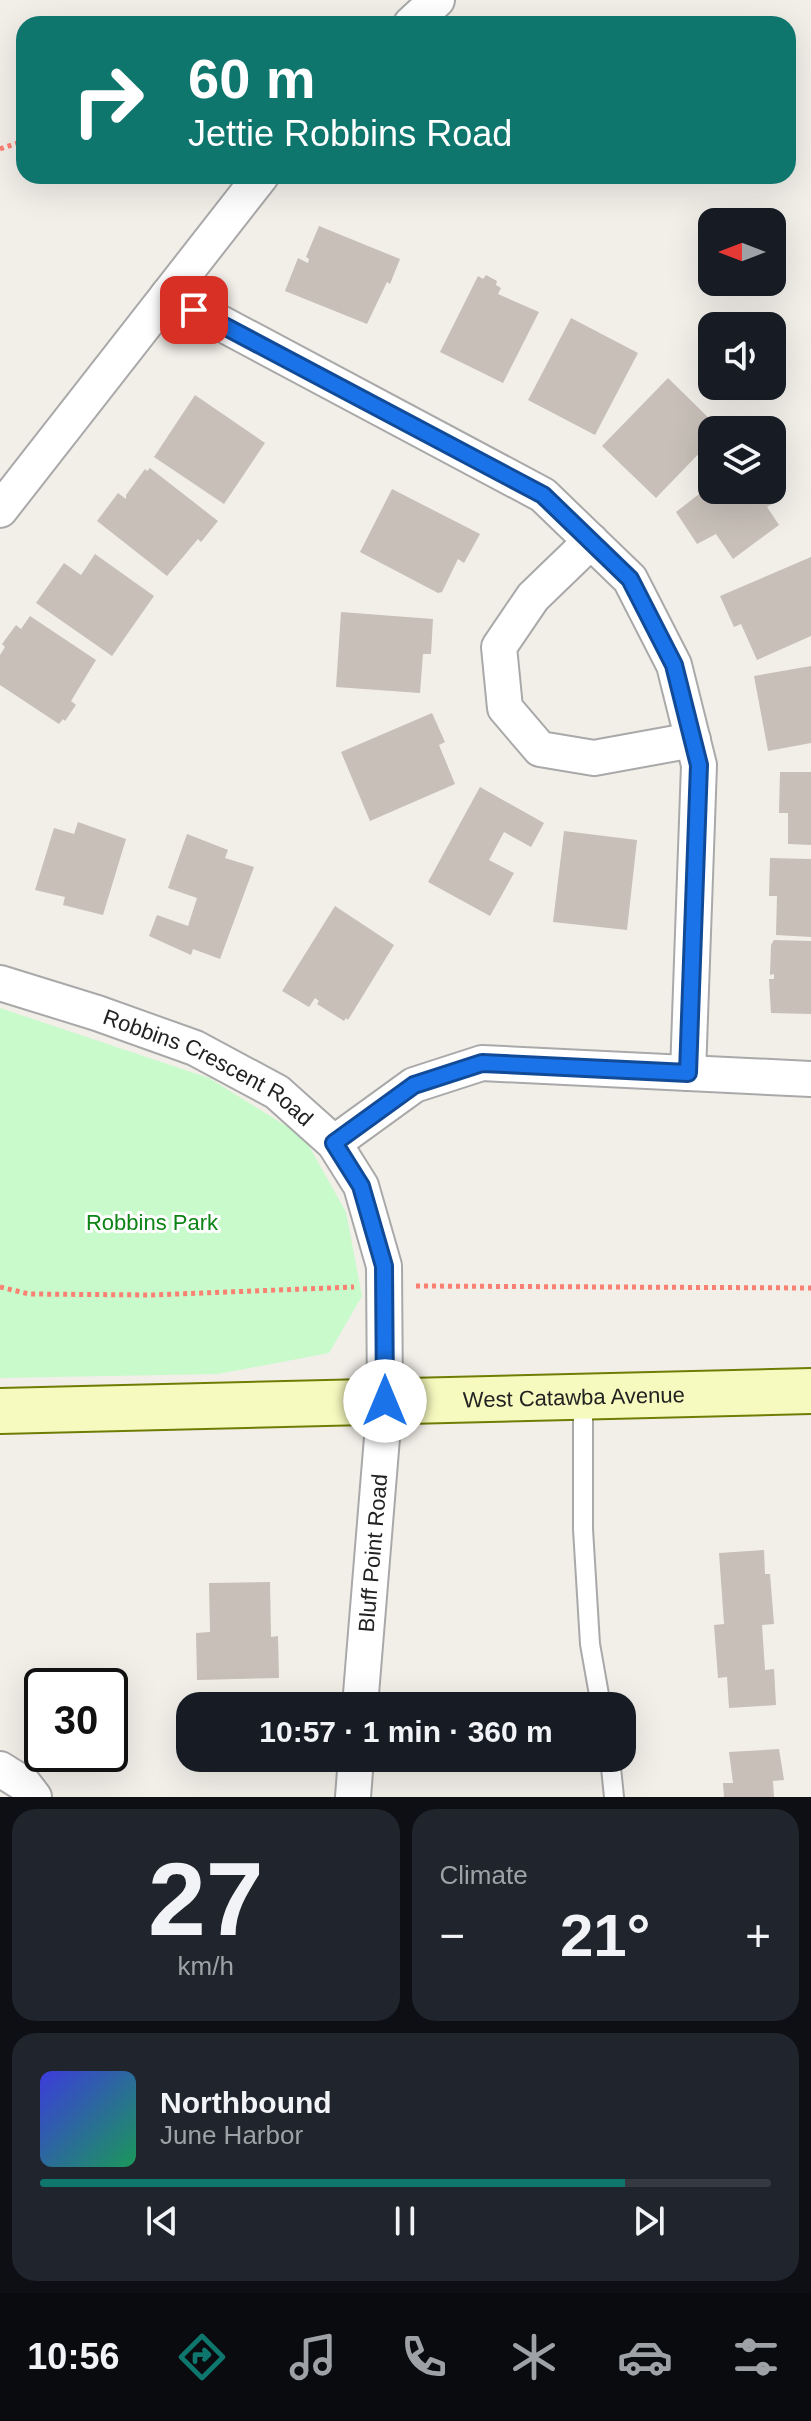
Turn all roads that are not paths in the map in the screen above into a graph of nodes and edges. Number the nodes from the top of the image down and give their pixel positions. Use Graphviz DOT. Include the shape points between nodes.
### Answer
graph roads {
  1 [pos="437,0"];
  2 [pos="420,16"];
  3 [pos="255,184"];
  4 [pos="168,295"];
  5 [pos="0,510"];
  6 [pos="591,541"];
  7 [pos="693,740"];
  8 [pos="0,983"];
  9 [pos="688,1073"];
  10 [pos="811,1079"];
  11 [pos="334,1143"];
  12 [pos="811,1391"];
  13 [pos="583,1397"];
  14 [pos="385,1401"];
  15 [pos="0,1411"];
  16 [pos="361,1692"];
  17 [pos="599,1692"];
  18 [pos="0,1769"];
  19 [pos="355,1772"];
  20 [pos="611,1772"];
  21 [pos="34,1797"];
  22 [pos="353,1797"];
  23 [pos="614,1797"];
  1 -- 2 [label="street"];
  3 -- 4 [label="street"];
  4 -- 5 [label="street"];
  4 -- 6 [label="street" via="543,495"];
  6 -- 7 [label="street" via="630,579 668,653"];
  6 -- 7 [label="street" via="533,597 499,647 505,708 540,749 594,758"];
  7 -- 9 [label="street" via="699,765"];
  8 -- 11 [label="street, Robbins Crescent Road" via="195,1048 277,1092"];
  9 -- 10 [label="street"];
  9 -- 11 [label="street" via="482,1063 414,1085"];
  11 -- 14 [label="street, Robbins Crescent Road" via="361,1186 384,1266"];
  12 -- 13 [label="main road, West Catawba Avenue"];
  13 -- 14 [label="main road, West Catawba Avenue"];
  13 -- 17 [label="lane" via="583,1529"];
  14 -- 15 [label="main road, West Catawba Avenue"];
  14 -- 16 [label="street, Bluff Point Road"];
  18 -- 21 [label="street"];
  19 -- 22 [label="street"];
  20 -- 23 [label="lane"];
}
